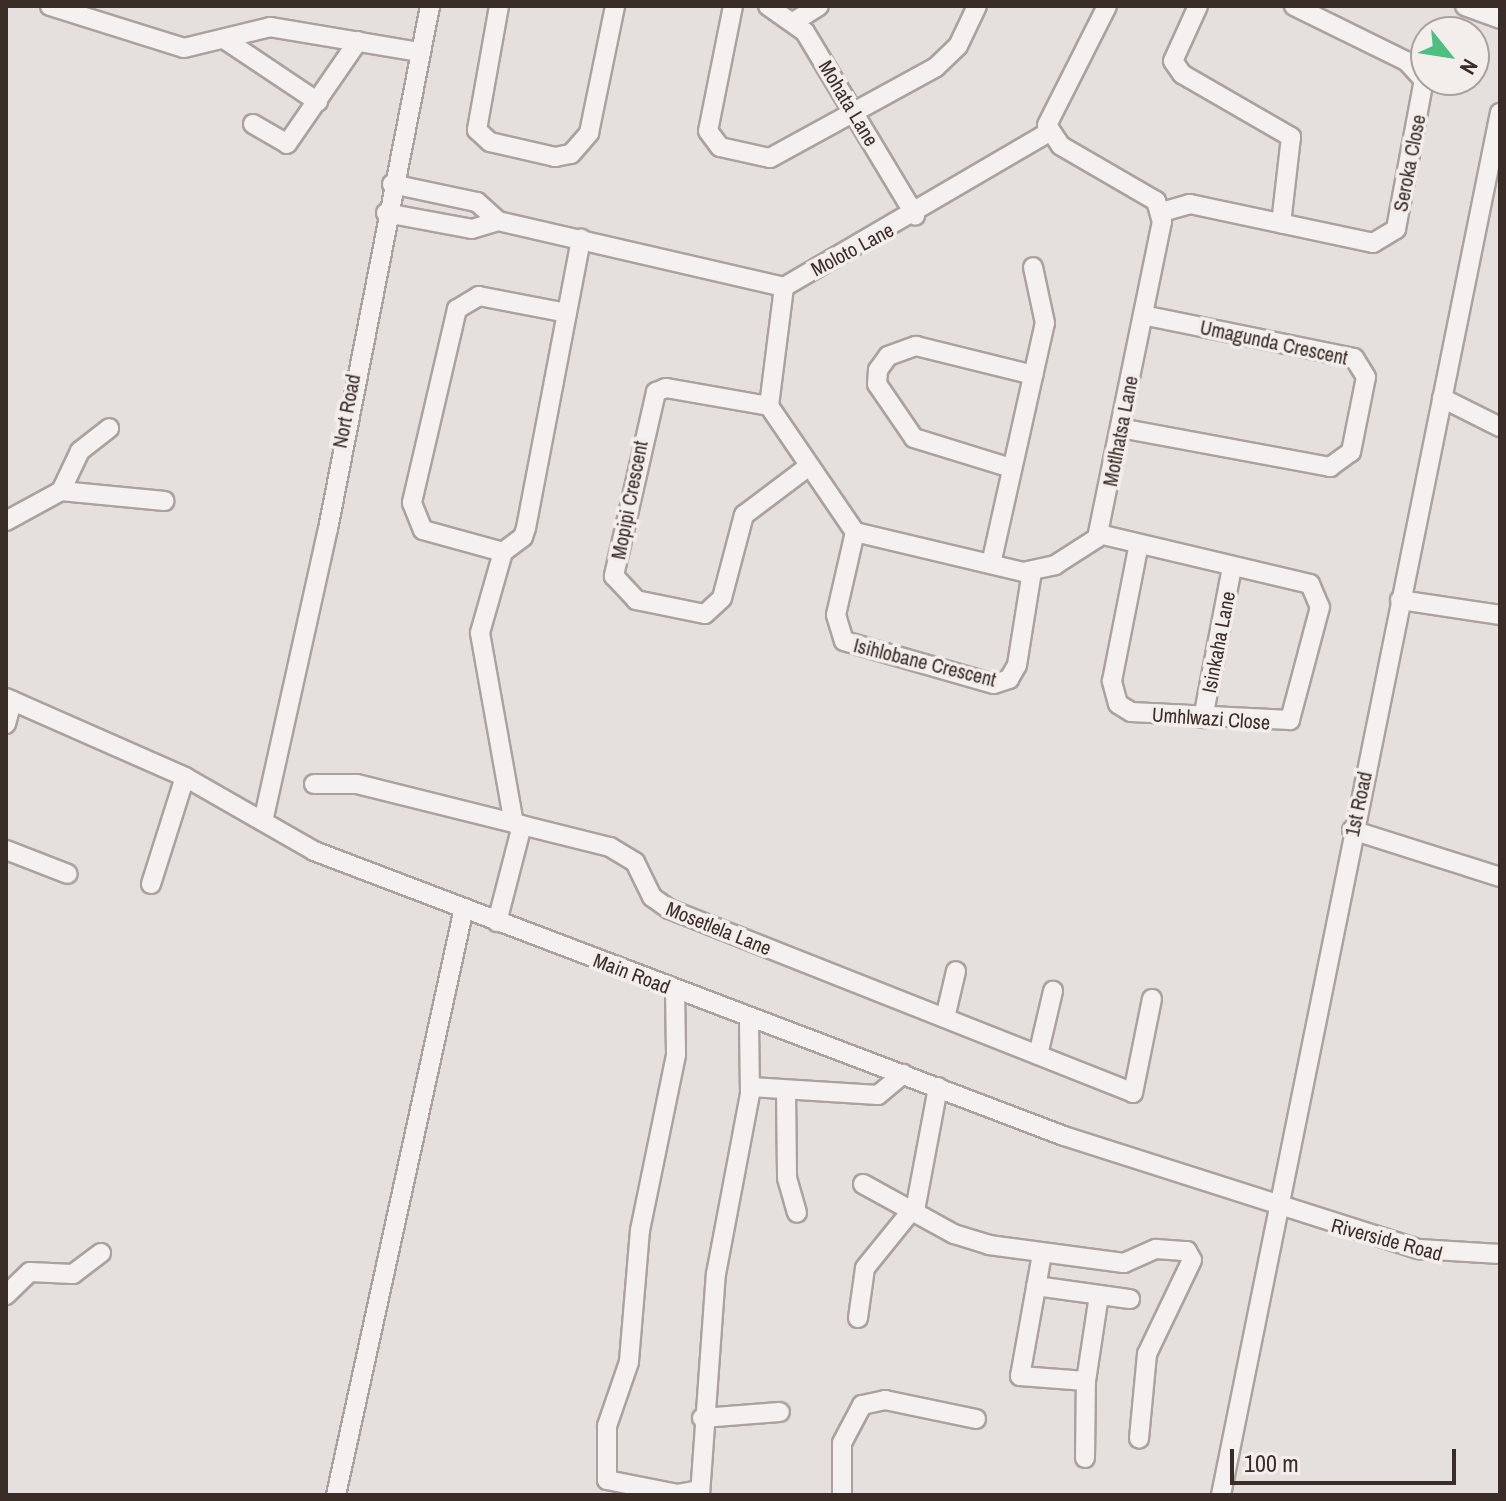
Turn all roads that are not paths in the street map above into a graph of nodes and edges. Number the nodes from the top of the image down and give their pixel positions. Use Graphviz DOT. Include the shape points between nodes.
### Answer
graph roads {
  1 [pos="50,6"];
  2 [pos="430,6"];
  3 [pos="499,6"];
  4 [pos="615,6"];
  5 [pos="733,6"];
  6 [pos="768,6"];
  7 [pos="819,6"];
  8 [pos="977,6"];
  9 [pos="1107,6"];
  10 [pos="1198,6"];
  11 [pos="1294,6"];
  12 [pos="1465,6"];
  13 [pos="1500,19"];
  14 [pos="795,21"];
  15 [pos="224,39"];
  16 [pos="358,41"];
  17 [pos="420,52"];
  18 [pos="318,102"];
  19 [pos="1500,113"];
  20 [pos="856,114"];
  21 [pos="253,124"];
  22 [pos="1049,132"];
  23 [pos="392,184"];
  24 [pos="440,193"];
  25 [pos="1162,212"];
  26 [pos="386,213"];
  27 [pos="915,215"];
  28 [pos="498,221"];
  29 [pos="433,222"];
  30 [pos="1281,223"];
  31 [pos="581,239"];
  32 [pos="1033,267"];
  33 [pos="784,287"];
  34 [pos="567,313"];
  35 [pos="1143,315"];
  36 [pos="1033,375"];
  37 [pos="1442,398"];
  38 [pos="769,406"];
  39 [pos="1500,427"];
  40 [pos="109,428"];
  41 [pos="1120,428"];
  42 [pos="809,466"];
  43 [pos="1011,468"];
  44 [pos="61,491"];
  45 [pos="165,501"];
  46 [pos="6,521"];
  47 [pos="855,532"];
  48 [pos="1099,534"];
  49 [pos="1138,548"];
  50 [pos="503,552"];
  51 [pos="991,564"];
  52 [pos="1232,567"];
  53 [pos="1032,571"];
  54 [pos="1400,600"];
  55 [pos="1500,615"];
  56 [pos="9,699"];
  57 [pos="1203,718"];
  58 [pos="6,724"];
  59 [pos="185,777"];
  60 [pos="314,784"];
  61 [pos="264,817"];
  62 [pos="518,824"];
  63 [pos="1352,830"];
  64 [pos="6,850"];
  65 [pos="68,874"];
  66 [pos="1500,877"];
  67 [pos="151,884"];
  68 [pos="464,908"];
  69 [pos="497,922"];
  70 [pos="956,971"];
  71 [pos="675,989"];
  72 [pos="1053,991"];
  73 [pos="1152,999"];
  74 [pos="749,1018"];
  75 [pos="945,1018"];
  76 [pos="1038,1055"];
  77 [pos="903,1074"];
  78 [pos="751,1087"];
  79 [pos="938,1087"];
  80 [pos="786,1091"];
  81 [pos="863,1184"];
  82 [pos="1275,1207"];
  83 [pos="911,1212"];
  84 [pos="797,1213"];
  85 [pos="101,1253"];
  86 [pos="1042,1254"];
  87 [pos="1500,1254"];
  88 [pos="1036,1286"];
  89 [pos="6,1295"];
  90 [pos="1099,1295"];
  91 [pos="1130,1299"];
  92 [pos="858,1318"];
  93 [pos="1086,1381"];
  94 [pos="780,1412"];
  95 [pos="702,1418"];
  96 [pos="976,1419"];
  97 [pos="1139,1439"];
  98 [pos="1085,1458"];
  99 [pos="607,1488"];
  100 [pos="699,1492"];
  101 [pos="336,1495"];
  102 [pos="842,1495"];
  103 [pos="1221,1495"];
  1 -- 15 [label="street" via="157,43 184,48"];
  2 -- 17 [label="street, Nort Road"];
  3 -- 4 [label="street" via="477,130 490,142 555,157 571,154 589,133"];
  5 -- 20 [label="street" via="708,131 720,147 784,155"];
  6 -- 14 [label="street, Mohata Lane"];
  7 -- 14 [label="street"];
  8 -- 20 [label="street" via="949,57"];
  9 -- 22 [label="street" via="1048,112"];
  10 -- 30 [label="street" via="1174,52 1175,67 1291,137"];
  11 -- 30 [label="street, Seroka Close" via="1406,61 1424,85 1392,233 1373,243"];
  12 -- 13 [label="street"];
  14 -- 20 [label="street, Mohata Lane"];
  15 -- 16 [label="street" via="270,27"];
  15 -- 18 [label="street"];
  16 -- 17 [label="street"];
  16 -- 18 [label="street"];
  17 -- 23 [label="street, Nort Road"];
  18 -- 21 [label="street" via="287,144"];
  19 -- 37 [label="street, 1st Road"];
  20 -- 27 [label="street, Mohata Lane"];
  22 -- 25 [label="street" via="1061,146 1151,197"];
  22 -- 27 [label="street, Moloto Lane"];
  23 -- 24 [label="street"];
  23 -- 26 [label="street, Nort Road"];
  24 -- 28 [label="street" via="484,205"];
  24 -- 29 [label="street"];
  25 -- 30 [label="street, Seroka Close" via="1190,204"];
  25 -- 35 [label="street, Motlhatsa Lane"];
  26 -- 29 [label="street"];
  26 -- 61 [label="street, Nort Road" via="328,529"];
  27 -- 33 [label="street, Moloto Lane"];
  28 -- 29 [label="street" via="472,229"];
  28 -- 31 [label="street"];
  31 -- 33 [label="street"];
  31 -- 34 [label="street"];
  32 -- 36 [label="street" via="1045,310"];
  33 -- 38 [label="street"];
  34 -- 50 [label="street" via="526,528 518,546"];
  34 -- 50 [label="street" via="479,296 452,319 414,518 430,534"];
  35 -- 41 [label="street, Motlhatsa Lane"];
  35 -- 41 [label="street, Umagunda Crescent" via="1354,358 1366,377 1351,452 1330,467"];
  36 -- 43 [label="street"];
  36 -- 43 [label="street" via="916,346 888,356 878,370 877,384 914,438"];
  37 -- 39 [label="street"];
  37 -- 54 [label="street, 1st Road"];
  38 -- 42 [label="street"];
  38 -- 42 [label="street, Mopipi Crescent" via="666,388 656,392 614,576 619,584 636,600 705,614 722,598 744,515"];
  40 -- 44 [label="street" via="80,451"];
  41 -- 48 [label="street, Motlhatsa Lane"];
  42 -- 47 [label="street"];
  43 -- 51 [label="street"];
  44 -- 45 [label="street"];
  44 -- 46 [label="street"];
  47 -- 51 [label="street"];
  47 -- 53 [label="street, Isihlobane Crescent" via="836,615 844,641 994,684 1009,679 1017,665"];
  48 -- 49 [label="street, Umhlwazi Close"];
  48 -- 53 [label="street" via="1070,558"];
  49 -- 52 [label="street, Umhlwazi Close"];
  49 -- 57 [label="street, Umhlwazi Close" via="1114,698 1131,712"];
  50 -- 62 [label="street" via="480,633"];
  51 -- 53 [label="street"];
  52 -- 57 [label="street, Isinkaha Lane"];
  52 -- 57 [label="street, Umhlwazi Close" via="1304,581 1320,607 1290,720"];
  54 -- 55 [label="street"];
  54 -- 63 [label="street, 1st Road"];
  56 -- 58 [label="street"];
  56 -- 59 [label="street, Main Road"];
  59 -- 61 [label="street, Main Road"];
  59 -- 67 [label="street"];
  60 -- 62 [label="street, Mosetlela Lane" via="357,784"];
  61 -- 68 [label="street, Main Road" via="314,851"];
  62 -- 69 [label="street"];
  62 -- 75 [label="street, Mosetlela Lane" via="624,853 661,905"];
  63 -- 66 [label="street"];
  63 -- 82 [label="street, 1st Road"];
  64 -- 65 [label="street"];
  68 -- 69 [label="street, Main Road"];
  68 -- 101 [label="street"];
  69 -- 71 [label="street, Main Road"];
  70 -- 75 [label="street"];
  71 -- 74 [label="street, Main Road"];
  71 -- 99 [label="street" via="676,1055 640,1230 629,1362 607,1426"];
  72 -- 76 [label="street"];
  73 -- 76 [label="street, Mosetlela Lane" via="1133,1093"];
  74 -- 77 [label="street, Main Road"];
  74 -- 78 [label="street"];
  75 -- 76 [label="street, Mosetlela Lane"];
  77 -- 79 [label="street, Main Road"];
  77 -- 80 [label="street" via="878,1095"];
  78 -- 80 [label="street"];
  78 -- 95 [label="street" via="716,1274"];
  79 -- 82 [label="street, Main Road"];
  79 -- 83 [label="street" via="921,1190"];
  80 -- 84 [label="street" via="787,1178"];
  81 -- 83 [label="street"];
  82 -- 87 [label="street, Riverside Road" via="1450,1256"];
  82 -- 103 [label="street, 1st Road"];
  83 -- 86 [label="street" via="966,1239"];
  83 -- 92 [label="street" via="865,1268"];
  85 -- 89 [label="street" via="73,1274 30,1272"];
  86 -- 88 [label="street"];
  86 -- 97 [label="street" via="1124,1263 1156,1249 1192,1255 1147,1354"];
  88 -- 90 [label="street"];
  88 -- 93 [label="street" via="1020,1376"];
  90 -- 91 [label="street"];
  90 -- 93 [label="street"];
  93 -- 98 [label="street"];
  94 -- 95 [label="street"];
  95 -- 100 [label="street"];
  96 -- 102 [label="street" via="885,1400 862,1405 842,1443"];
  99 -- 100 [label="street"];
}
